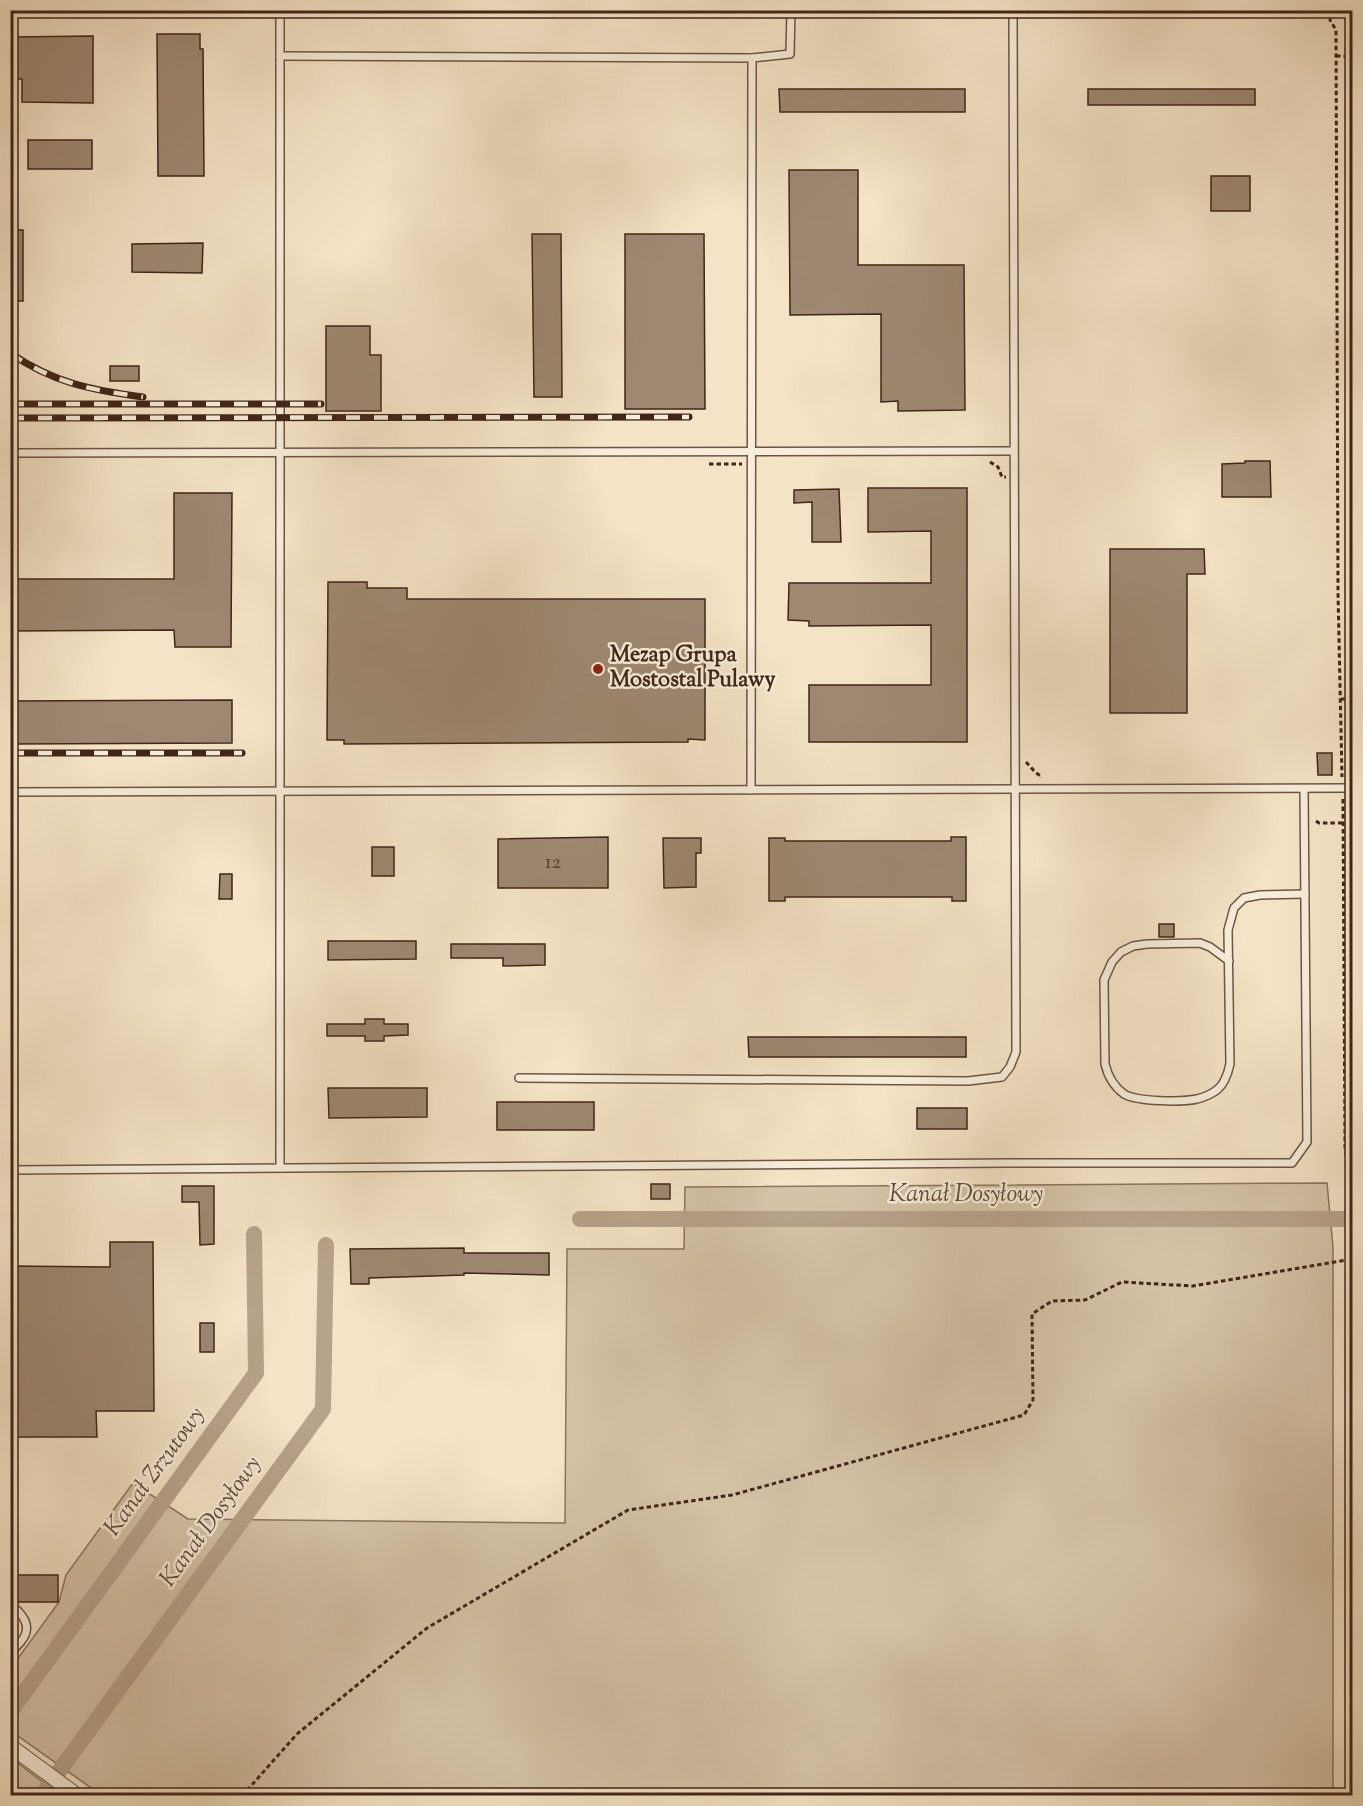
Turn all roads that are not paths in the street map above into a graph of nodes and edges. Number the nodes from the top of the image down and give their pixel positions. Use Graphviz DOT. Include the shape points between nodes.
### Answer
graph roads {
  1 [pos="280,10"];
  2 [pos="791,10"];
  3 [pos="1013,10"];
  4 [pos="280,56"];
  5 [pos="752,58"];
  6 [pos="751,451"];
  7 [pos="1013,451"];
  8 [pos="279,452"];
  9 [pos="10,453"];
  10 [pos="1353,788"];
  11 [pos="1304,789"];
  12 [pos="752,790"];
  13 [pos="1015,790"];
  14 [pos="280,791"];
  15 [pos="10,792"];
  16 [pos="1305,894"];
  17 [pos="1228,961"];
  18 [pos="519,1078"];
  19 [pos="280,1168"];
  20 [pos="10,1170"];
  21 [pos="10,1610"];
  22 [pos="10,1646"];
  23 [pos="13,1748"];
  24 [pos="75,1793"];
  1 -- 4 [label="lane"];
  2 -- 5 [label="lane" via="790,54"];
  3 -- 7 [label="lane"];
  4 -- 5 [label="lane"];
  4 -- 8 [label="lane"];
  5 -- 6 [label="lane"];
  6 -- 7 [label="lane"];
  6 -- 8 [label="lane"];
  6 -- 12 [label="lane"];
  7 -- 13 [label="lane"];
  8 -- 9 [label="lane"];
  8 -- 14 [label="lane"];
  10 -- 11 [label="lane"];
  11 -- 13 [label="lane"];
  11 -- 16 [label="lane"];
  12 -- 13 [label="lane"];
  12 -- 14 [label="lane"];
  13 -- 18 [label="lane" via="1016,1052 1002,1077 968,1081"];
  14 -- 15 [label="lane"];
  14 -- 19 [label="lane"];
  16 -- 17 [label="lane" via="1244,898 1234,908 1228,930"];
  16 -- 19 [label="lane" via="1307,1142 1292,1163"];
  17 -- 17 [label="lane" via="1230,1064 1220,1087 1198,1099 1182,1100 1137,1099 1115,1087 1105,1064 1104,980 1112,962 1133,946 1200,944"];
  19 -- 20 [label="lane"];
  21 -- 22 [label="lane" via="17,1610 24,1617 27,1627 25,1638 16,1647"];
  23 -- 24 [label="street"];
}
